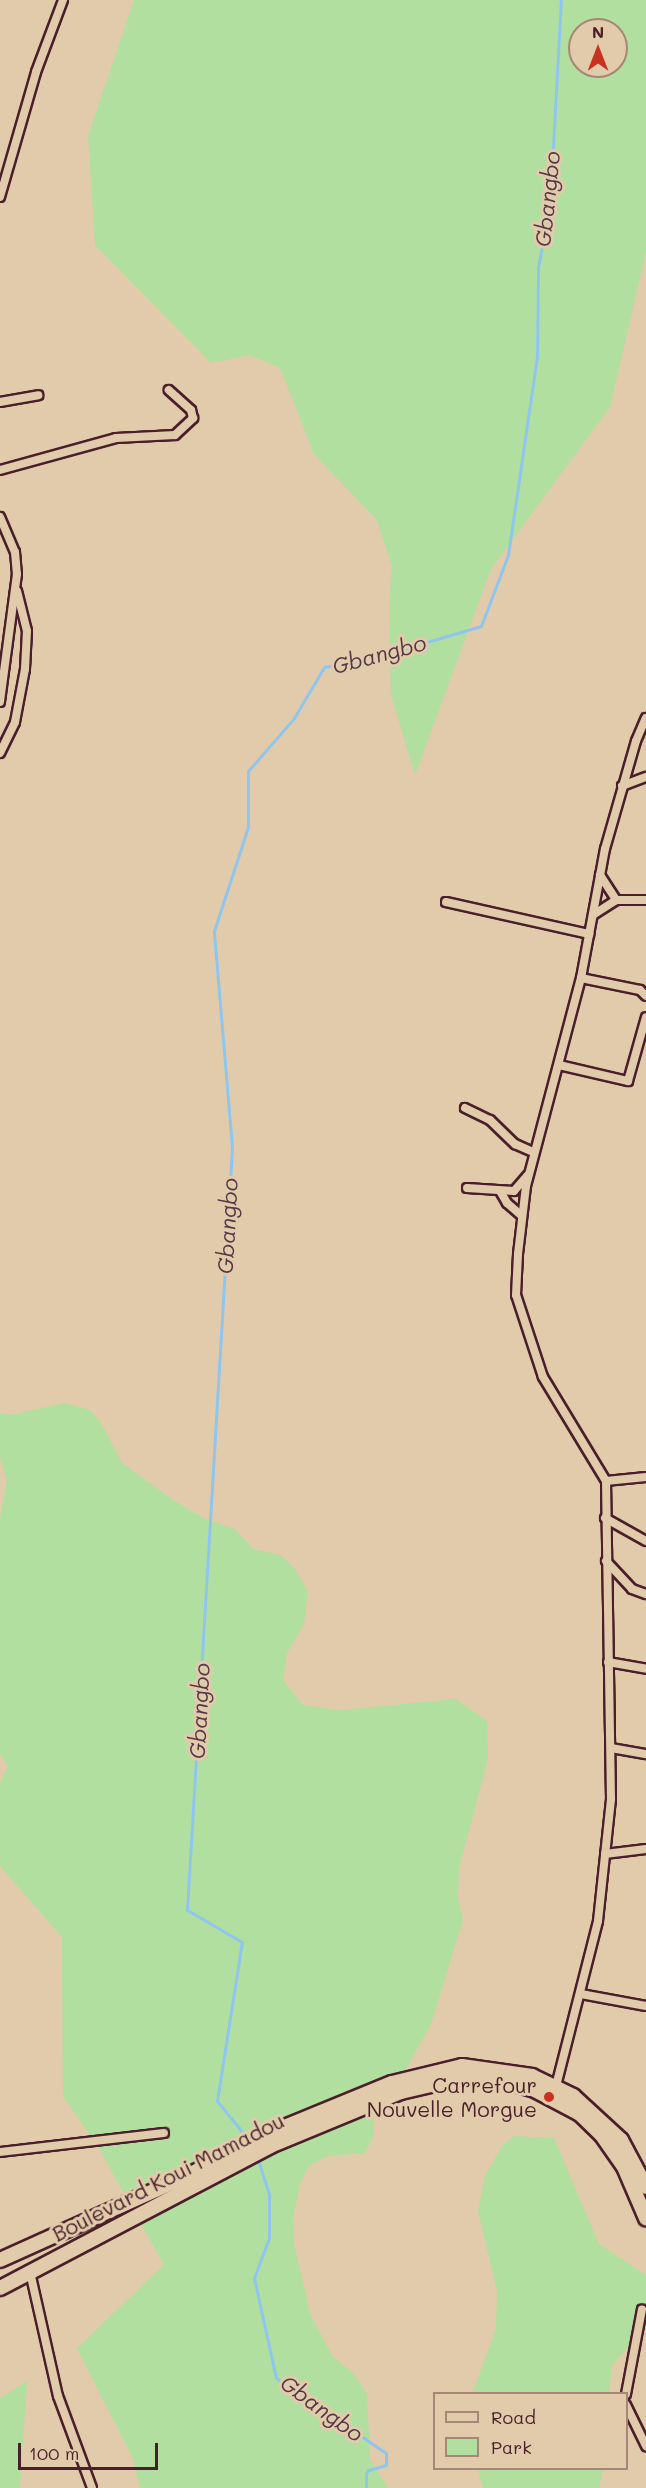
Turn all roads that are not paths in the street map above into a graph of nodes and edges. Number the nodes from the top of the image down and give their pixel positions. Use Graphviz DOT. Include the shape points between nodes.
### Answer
graph roads {
  1 [pos="63,0"];
  2 [pos="0,197"];
  3 [pos="169,390"];
  4 [pos="38,395"];
  5 [pos="0,402"];
  6 [pos="0,470"];
  7 [pos="0,517"];
  8 [pos="16,588"];
  9 [pos="0,702"];
  10 [pos="646,718"];
  11 [pos="0,753"];
  12 [pos="646,777"];
  13 [pos="622,786"];
  14 [pos="600,875"];
  15 [pos="616,900"];
  16 [pos="646,900"];
  17 [pos="446,902"];
  18 [pos="593,915"];
  19 [pos="589,934"];
  20 [pos="582,978"];
  21 [pos="646,996"];
  22 [pos="646,1017"];
  23 [pos="559,1065"];
  24 [pos="465,1108"];
  25 [pos="533,1152"];
  26 [pos="529,1174"];
  27 [pos="467,1188"];
  28 [pos="500,1191"];
  29 [pos="521,1215"];
  30 [pos="646,1477"];
  31 [pos="606,1480"];
  32 [pos="605,1518"];
  33 [pos="646,1541"];
  34 [pos="606,1561"];
  35 [pos="646,1594"];
  36 [pos="608,1662"];
  37 [pos="646,1669"];
  38 [pos="611,1748"];
  39 [pos="646,1754"];
  40 [pos="646,1849"];
  41 [pos="605,1854"];
  42 [pos="581,1994"];
  43 [pos="646,2006"];
  44 [pos="556,2086"];
  45 [pos="164,2133"];
  46 [pos="267,2140"];
  47 [pos="244,2151"];
  48 [pos="0,2152"];
  49 [pos="646,2187"];
  50 [pos="646,2218"];
  51 [pos="0,2260"];
  52 [pos="30,2272"];
  53 [pos="0,2288"];
  54 [pos="642,2309"];
  55 [pos="626,2392"];
  56 [pos="628,2407"];
  57 [pos="646,2446"];
  58 [pos="92,2488"];
  1 -- 2 [label="street" via="36,72"];
  3 -- 6 [label="street" via="191,410 193,418 175,435 116,438"];
  4 -- 5 [label="street"];
  7 -- 8 [label="street" via="15,552"];
  8 -- 9 [label="street"];
  8 -- 11 [label="street" via="27,631 25,662 15,722"];
  10 -- 13 [label="street"];
  12 -- 13 [label="street"];
  13 -- 14 [label="street"];
  14 -- 15 [label="street"];
  14 -- 18 [label="street"];
  15 -- 16 [label="street"];
  15 -- 18 [label="street"];
  17 -- 19 [label="street"];
  18 -- 19 [label="street"];
  19 -- 20 [label="street"];
  20 -- 21 [label="street" via="640,990"];
  20 -- 23 [label="street"];
  22 -- 23 [label="street" via="627,1081"];
  23 -- 25 [label="street"];
  24 -- 25 [label="street" via="490,1120 515,1144"];
  25 -- 26 [label="street"];
  26 -- 28 [label="street" via="514,1191"];
  26 -- 29 [label="street"];
  27 -- 28 [label="street"];
  28 -- 29 [label="street"];
  29 -- 31 [label="street" via="516,1295 522,1321 543,1377"];
  30 -- 31 [label="street"];
  31 -- 32 [label="street"];
  32 -- 33 [label="street"];
  32 -- 34 [label="street"];
  34 -- 35 [label="street" via="632,1590"];
  34 -- 36 [label="street"];
  36 -- 37 [label="street"];
  36 -- 38 [label="street"];
  38 -- 39 [label="street"];
  38 -- 41 [label="street"];
  40 -- 41 [label="street"];
  41 -- 42 [label="street" via="598,1921"];
  42 -- 43 [label="street"];
  42 -- 44 [label="street"];
  44 -- 46 [label="main road, Boulevard Koui Mamadou" via="497,2068 462,2066 392,2083"];
  44 -- 49 [label="main road, Boulevard Koui Mamadou" via="596,2114 621,2140"];
  45 -- 48 [label="street"];
  46 -- 47 [label="main road, Boulevard Koui Mamadou"];
  46 -- 50 [label="main road, Boulevard Koui Mamadou" via="427,2083 461,2078 497,2079 533,2089 580,2114 601,2134 624,2167"];
  47 -- 51 [label="main road, Boulevard Koui Mamadou"];
  47 -- 52 [label="main road, Boulevard Koui Mamadou" via="196,2187"];
  52 -- 53 [label="main road, Boulevard Koui Mamadou"];
  52 -- 58 [label="street" via="58,2396"];
  54 -- 55 [label="street"];
  56 -- 57 [label="street"];
}
